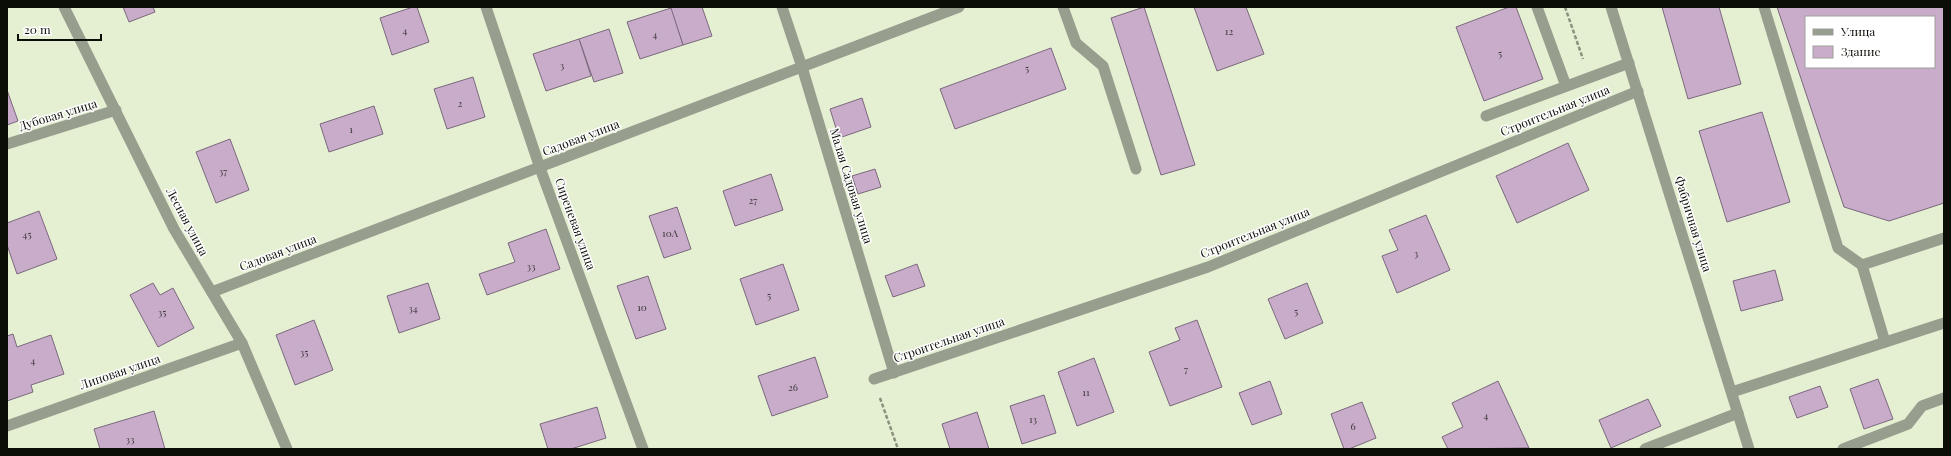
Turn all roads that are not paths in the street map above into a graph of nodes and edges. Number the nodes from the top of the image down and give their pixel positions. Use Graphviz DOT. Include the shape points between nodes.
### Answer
graph roads {
  1 [pos="64,7"];
  2 [pos="486,7"];
  3 [pos="782,7"];
  4 [pos="959,7"];
  5 [pos="1063,7"];
  6 [pos="1537,7"];
  7 [pos="1611,7"];
  8 [pos="1764,7"];
  9 [pos="1629,63"];
  10 [pos="802,67"];
  11 [pos="1566,86"];
  12 [pos="1638,91"];
  13 [pos="116,110"];
  14 [pos="1486,116"];
  15 [pos="7,144"];
  16 [pos="540,168"];
  17 [pos="1136,169"];
  18 [pos="1944,238"];
  19 [pos="1862,265"];
  20 [pos="212,292"];
  21 [pos="1944,323"];
  22 [pos="1885,342"];
  23 [pos="242,343"];
  24 [pos="894,373"];
  25 [pos="874,379"];
  26 [pos="1732,392"];
  27 [pos="1944,398"];
  28 [pos="1738,413"];
  29 [pos="7,426"];
  30 [pos="287,449"];
  31 [pos="643,449"];
  32 [pos="1645,449"];
  33 [pos="1749,449"];
  34 [pos="1843,449"];
  1 -- 13 [label="street, Лесная улица"];
  2 -- 16 [label="street, Сиреневая улица"];
  3 -- 10 [label="street, Малая Садовая улица"];
  4 -- 10 [label="street, Садовая улица"];
  5 -- 17 [label="street" via="1076,43 1104,66"];
  6 -- 11 [label="street"];
  7 -- 9 [label="street, Фабричная улица"];
  8 -- 19 [label="street" via="1838,248"];
  9 -- 11 [label="street"];
  9 -- 12 [label="street, Фабричная улица"];
  10 -- 16 [label="street, Садовая улица"];
  10 -- 24 [label="street, Малая Садовая улица"];
  11 -- 14 [label="street"];
  12 -- 24 [label="street, Строительная улица" via="1208,267"];
  12 -- 26 [label="street, Фабричная улица"];
  13 -- 15 [label="street, Дубовая улица"];
  13 -- 20 [label="street, Лесная улица" via="174,228"];
  16 -- 20 [label="street, Садовая улица"];
  16 -- 31 [label="street, Сиреневая улица"];
  18 -- 19 [label="street"];
  19 -- 22 [label="street"];
  20 -- 23 [label="street, Лесная улица"];
  21 -- 22 [label="street"];
  22 -- 26 [label="street"];
  23 -- 29 [label="street, Липовая улица"];
  23 -- 30 [label="street, Лесная улица"];
  24 -- 25 [label="street, Строительная улица"];
  26 -- 28 [label="street, Фабричная улица"];
  27 -- 34 [label="street" via="1922,406 1908,424"];
  28 -- 32 [label="street"];
  28 -- 33 [label="street, Фабричная улица"];
}
